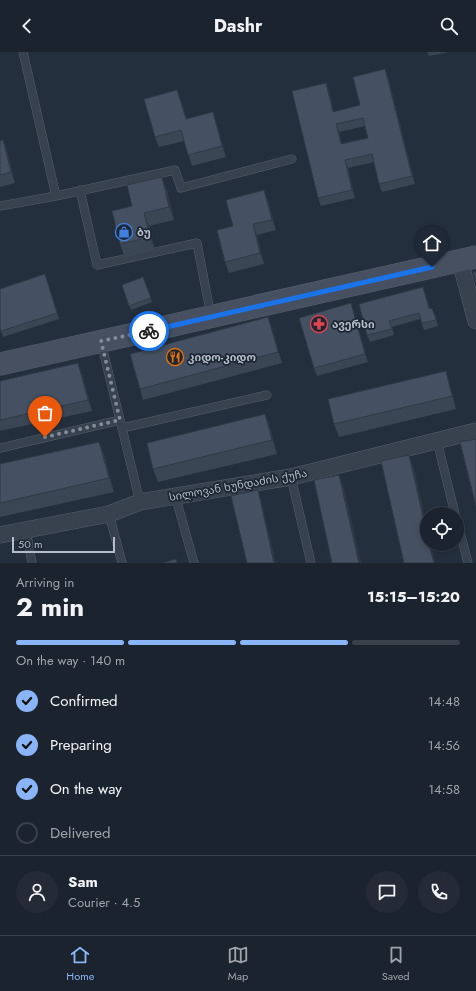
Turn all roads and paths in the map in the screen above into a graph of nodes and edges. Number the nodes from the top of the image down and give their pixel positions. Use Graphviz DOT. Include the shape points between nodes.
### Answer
graph roads {
  1 [pos="23,52"];
  2 [pos="292,159"];
  3 [pos="80,190"];
  4 [pos="56,196"];
  5 [pos="0,206"];
  6 [pos="468,259"];
  7 [pos="212,317"];
  8 [pos="476,321"];
  9 [pos="101,341"];
  10 [pos="1,360"];
  11 [pos="267,394"];
  12 [pos="120,420"];
  13 [pos="122,428"];
  14 [pos="476,431"];
  15 [pos="437,441"];
  16 [pos="0,448"];
  17 [pos="291,478"];
  18 [pos="176,495"];
  19 [pos="140,502"];
  20 [pos="454,507"];
  21 [pos="108,514"];
  22 [pos="26,530"];
  23 [pos="0,535"];
  24 [pos="464,547"];
  25 [pos="32,563"];
  26 [pos="122,563"];
  27 [pos="194,563"];
  28 [pos="311,563"];
  29 [pos="468,563"];
  1 -- 4 [label="lane"];
  2 -- 3 [label="lane" via="181,188 175,170"];
  3 -- 4 [label="lane"];
  3 -- 7 [label="lane" via="97,265 197,243"];
  4 -- 5 [label="lane"];
  6 -- 7 [label="main road"];
  6 -- 8 [label="street"];
  7 -- 9 [label="main road"];
  9 -- 10 [label="main road"];
  9 -- 12 [label="lane"];
  11 -- 13 [label="lane"];
  12 -- 13 [label="lane"];
  12 -- 16 [label="lane"];
  13 -- 19 [label="lane"];
  14 -- 15 [label="street, სილოვან ხუნდაძის ქუჩა"];
  15 -- 17 [label="street, სილოვან ხუნდაძის ქუჩა"];
  15 -- 20 [label="lane"];
  17 -- 18 [label="street, სილოვან ხუნდაძის ქუჩა"];
  17 -- 28 [label="lane"];
  18 -- 19 [label="street, სილოვან ხუნდაძის ქუჩა"];
  18 -- 27 [label="lane"];
  19 -- 21 [label="street, სილოვან ხუნდაძის ქუჩა"];
  21 -- 22 [label="street, სილოვან ხუნდაძის ქუჩა"];
  21 -- 26 [label="lane"];
  22 -- 23 [label="street, სილოვან ხუნდაძის ქუჩა"];
  22 -- 25 [label="lane"];
  24 -- 29 [label="lane"];
}
